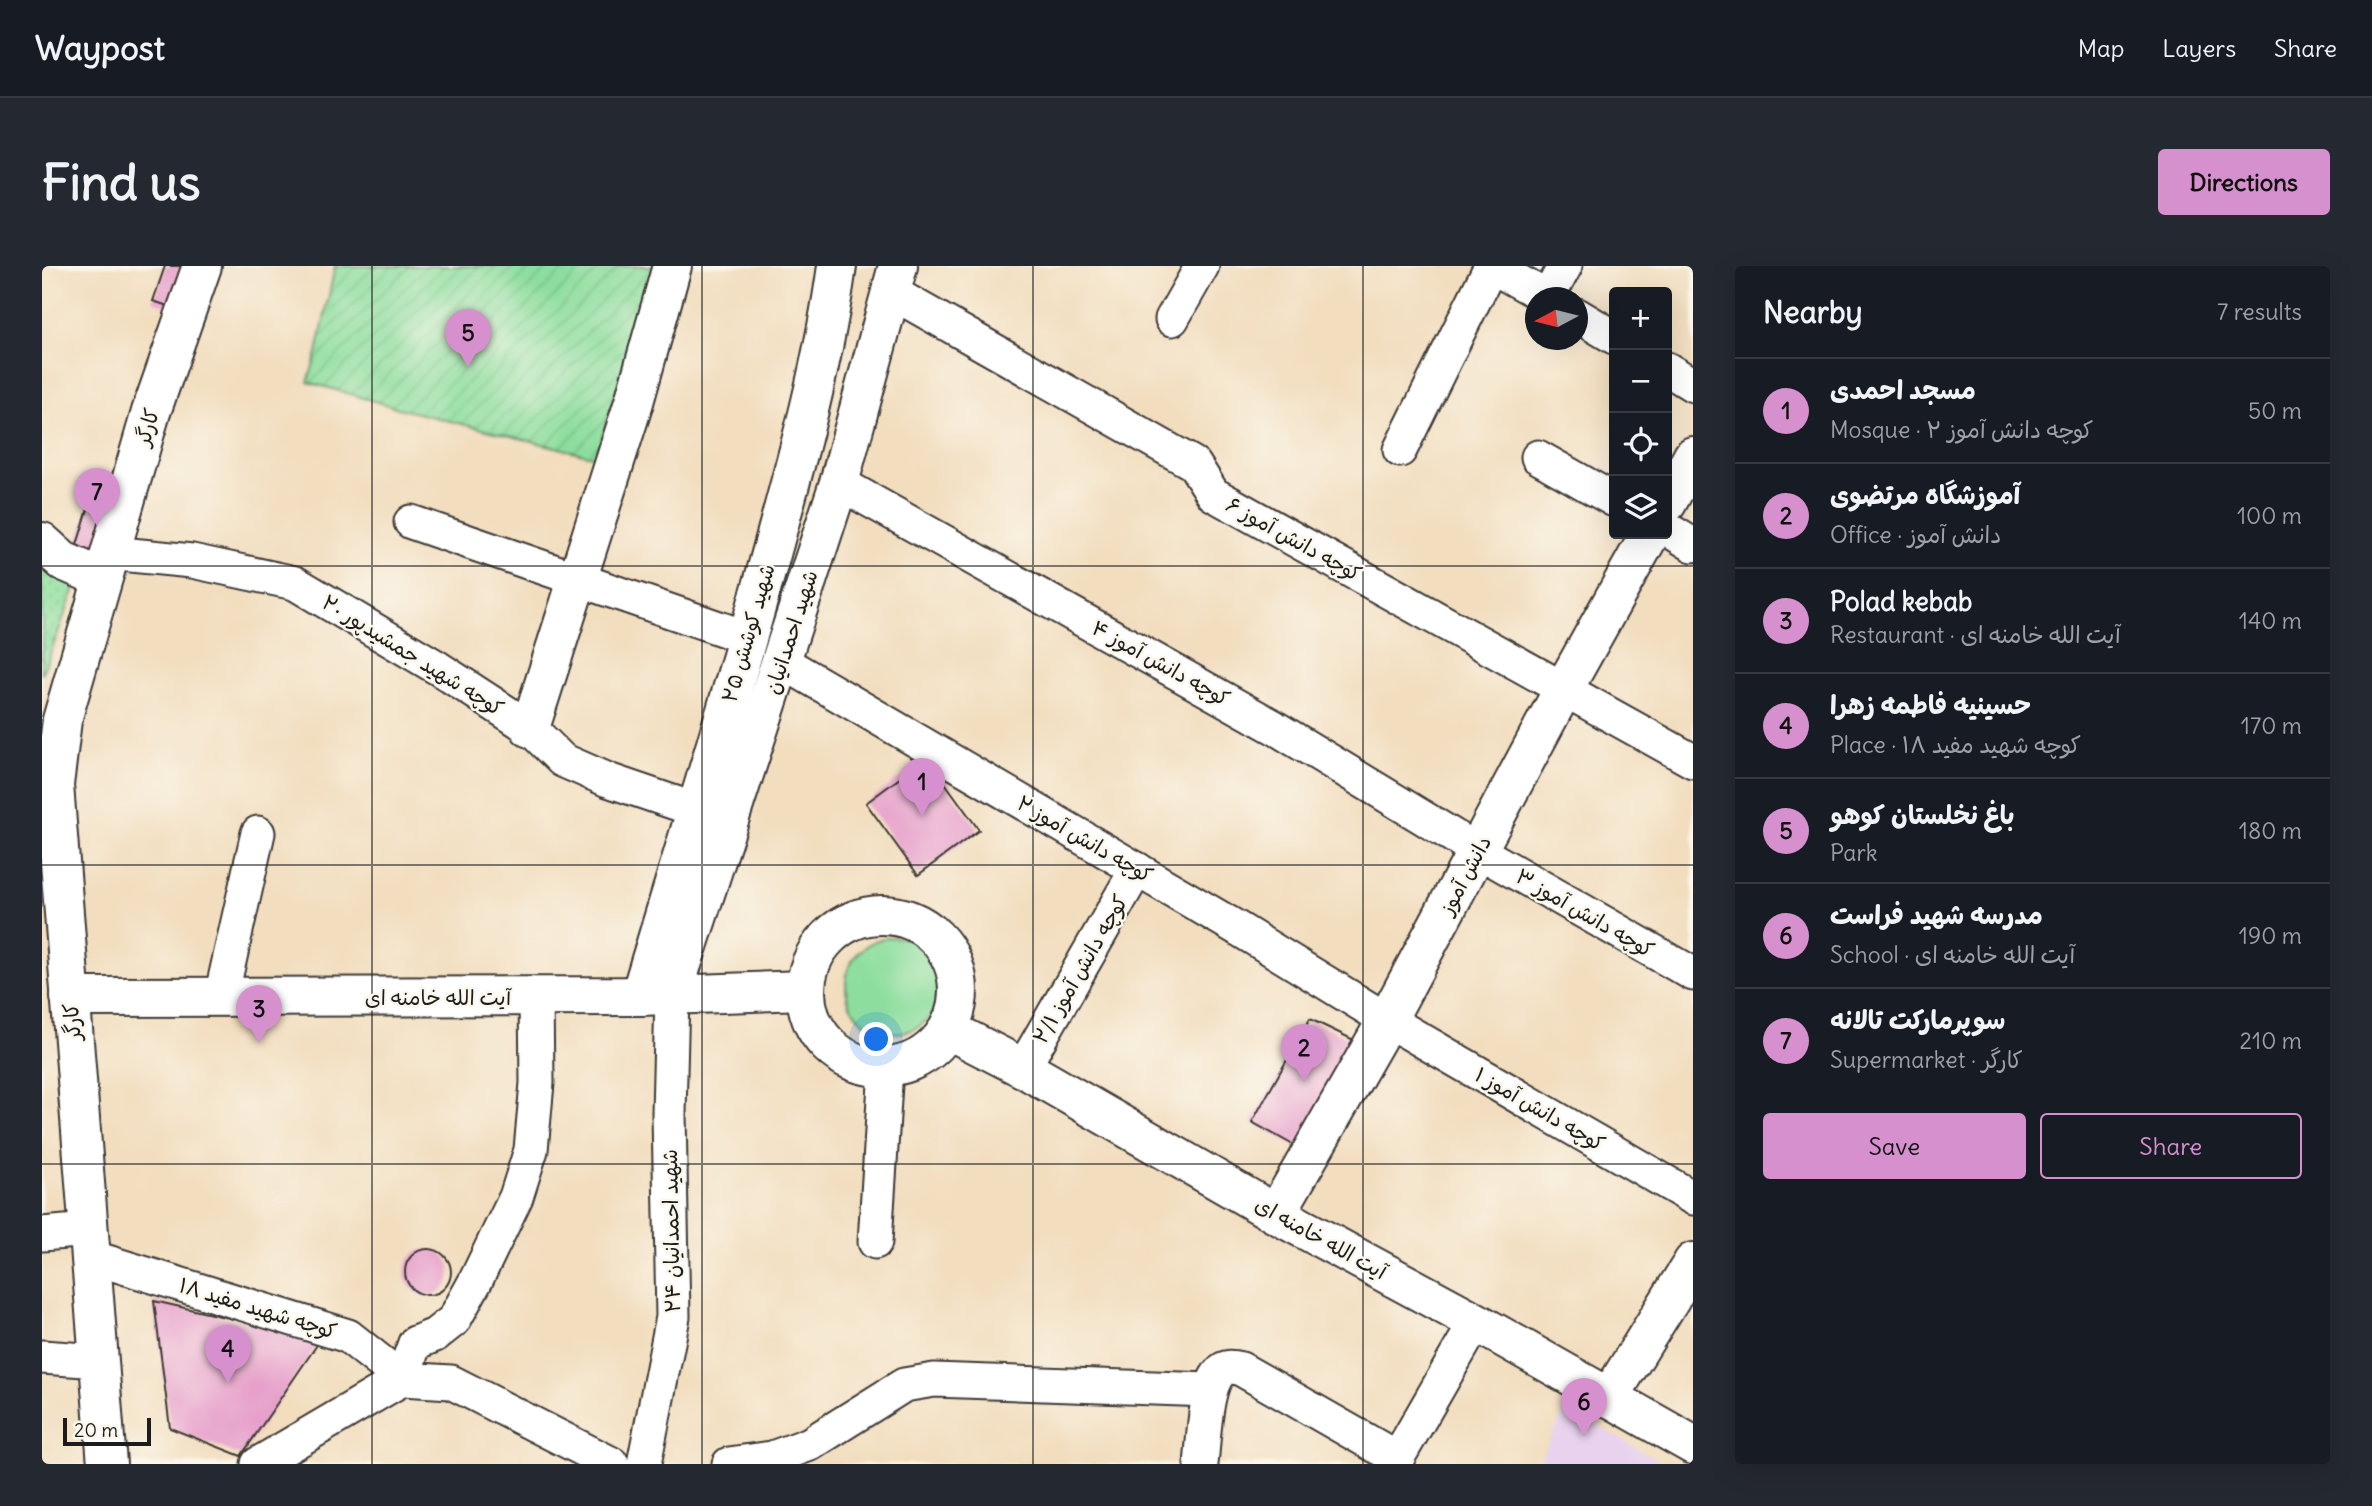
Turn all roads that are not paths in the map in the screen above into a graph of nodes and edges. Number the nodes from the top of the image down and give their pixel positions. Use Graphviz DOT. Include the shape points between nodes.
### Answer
graph roads {
  1 [pos="202,266"];
  2 [pos="672,266"];
  3 [pos="837,266"];
  4 [pos="1202,266"];
  5 [pos="1491,266"];
  6 [pos="1565,266"];
  7 [pos="895,279"];
  8 [pos="1530,287"];
  9 [pos="1553,287"];
  10 [pos="1172,319"];
  11 [pos="1588,322"];
  12 [pos="1609,334"];
  13 [pos="1672,372"];
  14 [pos="1693,385"];
  15 [pos="1400,450"];
  16 [pos="1693,456"];
  17 [pos="1538,457"];
  18 [pos="839,483"];
  19 [pos="1672,494"];
  20 [pos="1609,497"];
  21 [pos="411,522"];
  22 [pos="1672,532"];
  23 [pos="1647,539"];
  24 [pos="42,542"];
  25 [pos="1693,545"];
  26 [pos="106,566"];
  27 [pos="576,580"];
  28 [pos="748,638"];
  29 [pos="781,662"];
  30 [pos="1563,690"];
  31 [pos="530,728"];
  32 [pos="1693,761"];
  33 [pos="48,782"];
  34 [pos="696,810"];
  35 [pos="258,833"];
  36 [pos="1478,851"];
  37 [pos="1138,869"];
  38 [pos="1693,974"];
  39 [pos="805,990"];
  40 [pos="536,996"];
  41 [pos="656,996"];
  42 [pos="70,997"];
  43 [pos="221,997"];
  44 [pos="1387,1020"];
  45 [pos="949,1030"];
  46 [pos="886,1068"];
  47 [pos="1023,1068"];
  48 [pos="1693,1198"];
  49 [pos="1276,1214"];
  50 [pos="42,1234"];
  51 [pos="875,1242"];
  52 [pos="90,1243"];
  53 [pos="1693,1262"];
  54 [pos="1476,1322"];
  55 [pos="42,1357"];
  56 [pos="99,1362"];
  57 [pos="402,1379"];
  58 [pos="1209,1398"];
  59 [pos="1609,1398"];
  60 [pos="1693,1445"];
  61 [pos="775,1461"];
  62 [pos="1396,1461"];
  63 [pos="607,1463"];
  64 [pos="107,1464"];
  65 [pos="258,1464"];
  66 [pos="644,1464"];
  67 [pos="729,1464"];
  68 [pos="1200,1464"];
  1 -- 26 [label="main road, کارگر" via="150,412"];
  2 -- 27 [label="main road"];
  3 -- 28 [label="main road, شهید کوشش ۲۵" via="810,413"];
  4 -- 10 [label="street"];
  5 -- 8 [label="street"];
  5 -- 15 [label="street"];
  6 -- 9 [label="street"];
  7 -- 18 [label="main road, شهید احمدانیان"];
  7 -- 30 [label="street, کوچه دانش آموز ۶" via="1194,464 1213,494"];
  11 -- 12 [label="street"];
  13 -- 14 [label="street"];
  16 -- 19 [label="main road"];
  17 -- 20 [label="street"];
  18 -- 29 [label="main road, شهید احمدانیان"];
  18 -- 36 [label="street, کوچه دانش آموز ۴" via="1274,727"];
  21 -- 27 [label="street"];
  22 -- 25 [label="street"];
  23 -- 30 [label="main road, دانش آموز"];
  24 -- 26 [label="main road" via="63,561"];
  26 -- 31 [label="street, کوچه شهید جمشیدپور ۲۰" via="192,561 295,583"];
  26 -- 33 [label="main road, کارگر"];
  27 -- 28 [label="street"];
  27 -- 31 [label="main road"];
  28 -- 34 [label="main road, شهید کوشش ۲۵"];
  29 -- 37 [label="street, کوچه دانش آموز ۲"];
  29 -- 41 [label="main road, شهید احمدانیان"];
  30 -- 32 [label="street, کوچه دانش آموز ۶"];
  30 -- 36 [label="main road, دانش آموز"];
  31 -- 34 [label="street, کوچه شهید جمشیدپور ۲۰" via="562,760"];
  33 -- 42 [label="main road, کارگر"];
  34 -- 41 [label="main road, شهید کوشش ۲۵"];
  35 -- 43 [label="street"];
  36 -- 38 [label="street, کوچه دانش آموز ۳"];
  36 -- 44 [label="main road, دانش آموز"];
  37 -- 44 [label="street, کوچه دانش آموز ۲"];
  37 -- 47 [label="street, کوچه دانش آموز ۲/۱"];
  39 -- 41 [label="main road, آیت الله خامنه ای"];
  39 -- 45 [label="main road" via="810,965 822,943 841,926 864,916 890,915 914,922 935,936 950,956 958,981 957,1006"];
  39 -- 46 [label="main road" via="808,1015 820,1038 838,1055 861,1066"];
  40 -- 41 [label="main road, آیت الله خامنه ای"];
  40 -- 43 [label="main road, آیت الله خامنه ای"];
  40 -- 57 [label="street" via="537,1083 531,1150 516,1197 454,1320 415,1343"];
  41 -- 66 [label="street, شهید احمدانیان ۲۴" via="669,1114 673,1317"];
  42 -- 43 [label="main road, آیت الله خامنه ای"];
  42 -- 52 [label="main road, کارگر"];
  44 -- 48 [label="street, کوچه دانش آموز ۱"];
  44 -- 49 [label="main road, دانش آموز"];
  45 -- 46 [label="main road" via="933,1049 911,1063"];
  45 -- 47 [label="main road, آیت الله خامنه ای"];
  46 -- 51 [label="street"];
  47 -- 49 [label="main road, آیت الله خامنه ای"];
  49 -- 54 [label="main road, آیت الله خامنه ای"];
  50 -- 52 [label="street"];
  52 -- 56 [label="main road, کارگر"];
  52 -- 57 [label="street, کوچه شهید مفید ۱۸" via="348,1336"];
  53 -- 59 [label="main road"];
  54 -- 59 [label="main road, آیت الله خامنه ای"];
  54 -- 62 [label="street"];
  55 -- 56 [label="street"];
  56 -- 64 [label="main road, کارگر"];
  57 -- 63 [label="street" via="451,1382"];
  57 -- 65 [label="street"];
  58 -- 61 [label="street" via="934,1380 904,1385"];
  58 -- 62 [label="street" via="1220,1371 1241,1369"];
  58 -- 68 [label="street"];
  59 -- 60 [label="main road, آیت الله خامنه ای"];
  61 -- 67 [label="street"];
}
